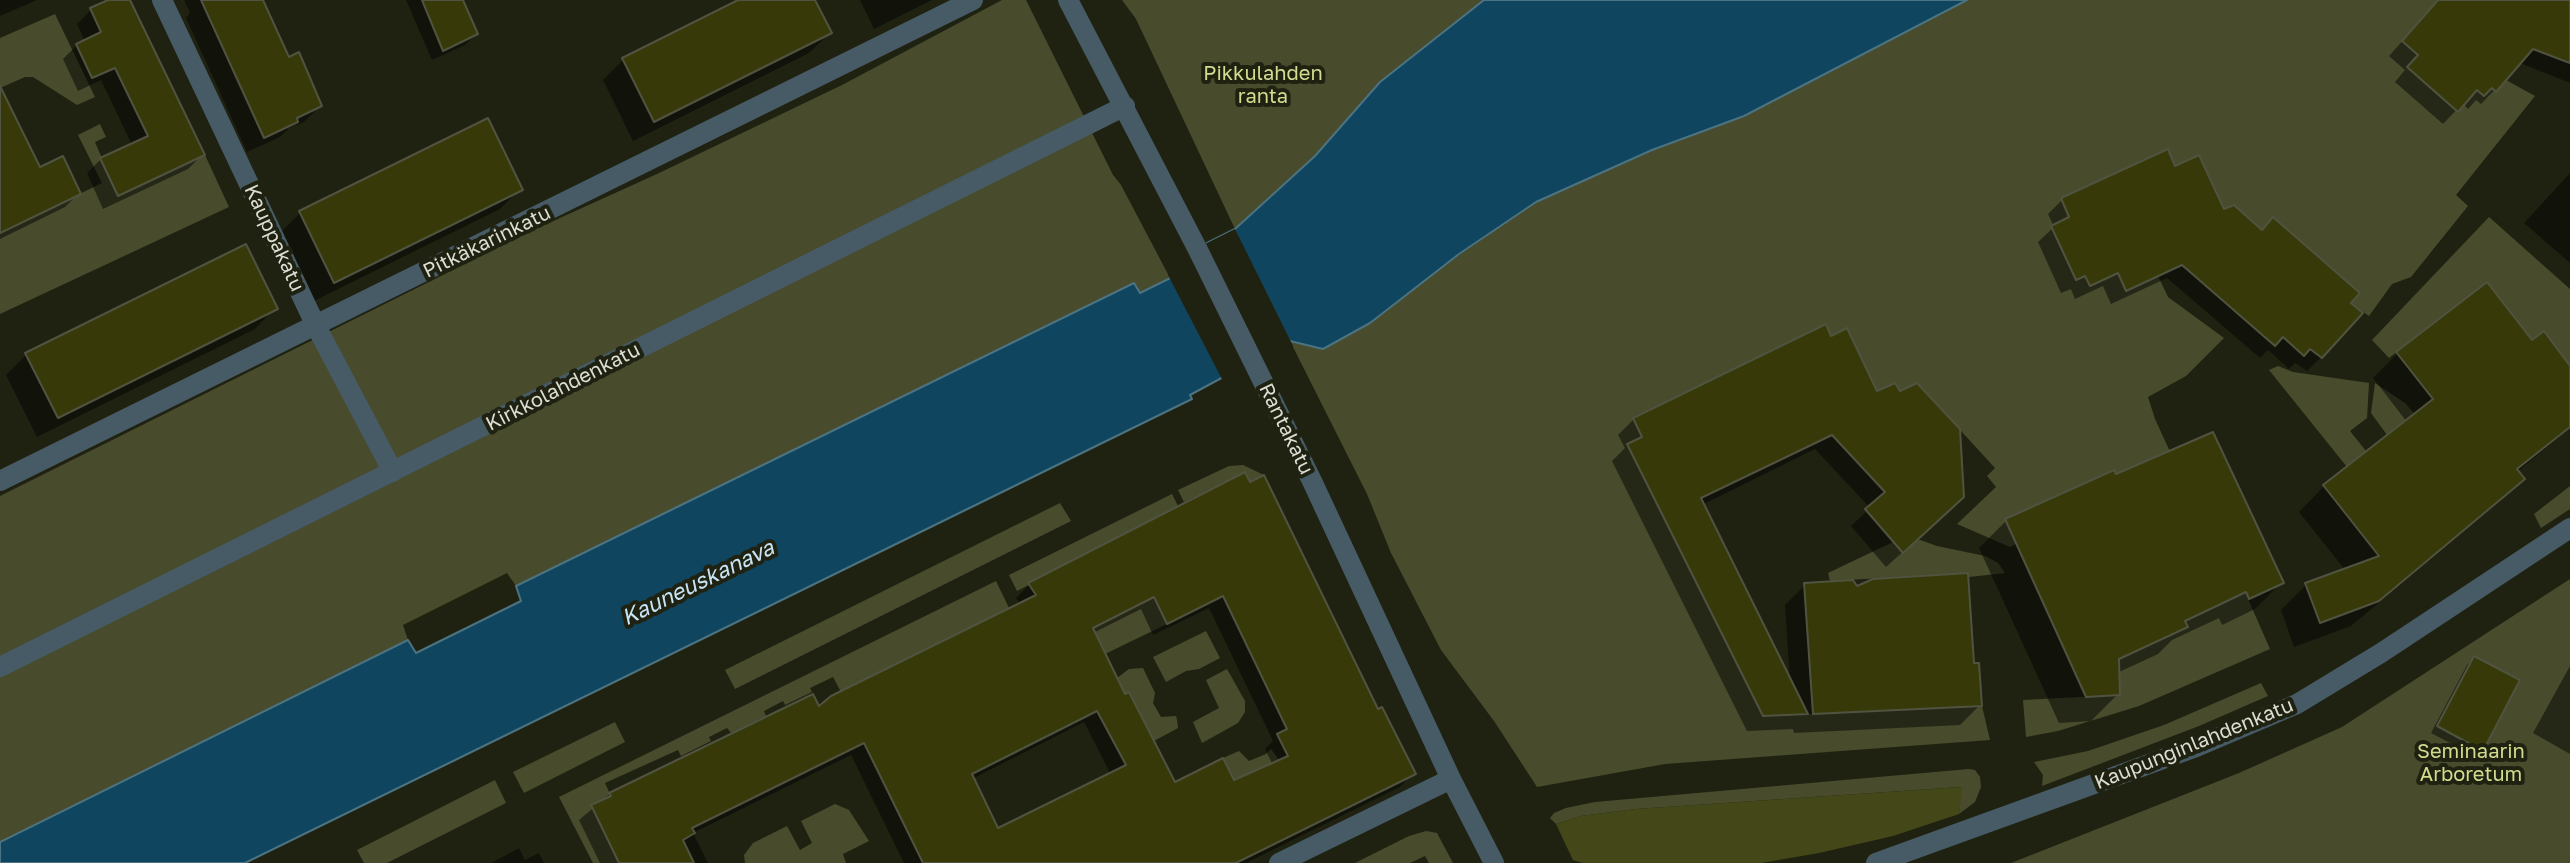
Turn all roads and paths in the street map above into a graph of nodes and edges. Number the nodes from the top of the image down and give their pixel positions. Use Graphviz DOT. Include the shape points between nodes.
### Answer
graph roads {
  1 [pos="162,0"];
  2 [pos="973,0"];
  3 [pos="1068,0"];
  4 [pos="1125,106"];
  5 [pos="316,326"];
  6 [pos="393,472"];
  7 [pos="0,481"];
  8 [pos="2570,528"];
  9 [pos="0,667"];
  10 [pos="1451,779"];
  11 [pos="1279,863"];
  12 [pos="1494,863"];
  13 [pos="1876,863"];
  1 -- 5 [label="street, Kauppakatu"];
  2 -- 5 [label="street, Pitkäkarinkatu"];
  3 -- 4 [label="street, Rantakatu"];
  4 -- 6 [label="street, Kirkkolahdenkatu"];
  4 -- 10 [label="street, Rantakatu"];
  5 -- 6 [label="street, Kauppakatu"];
  5 -- 7 [label="street, Pitkäkarinkatu"];
  6 -- 9 [label="street, Kirkkolahdenkatu"];
  8 -- 13 [label="street, Kaupunginlahdenkatu" via="2297,704 2196,747"];
  10 -- 11 [label="street"];
  10 -- 12 [label="street, Rantakatu"];
}
